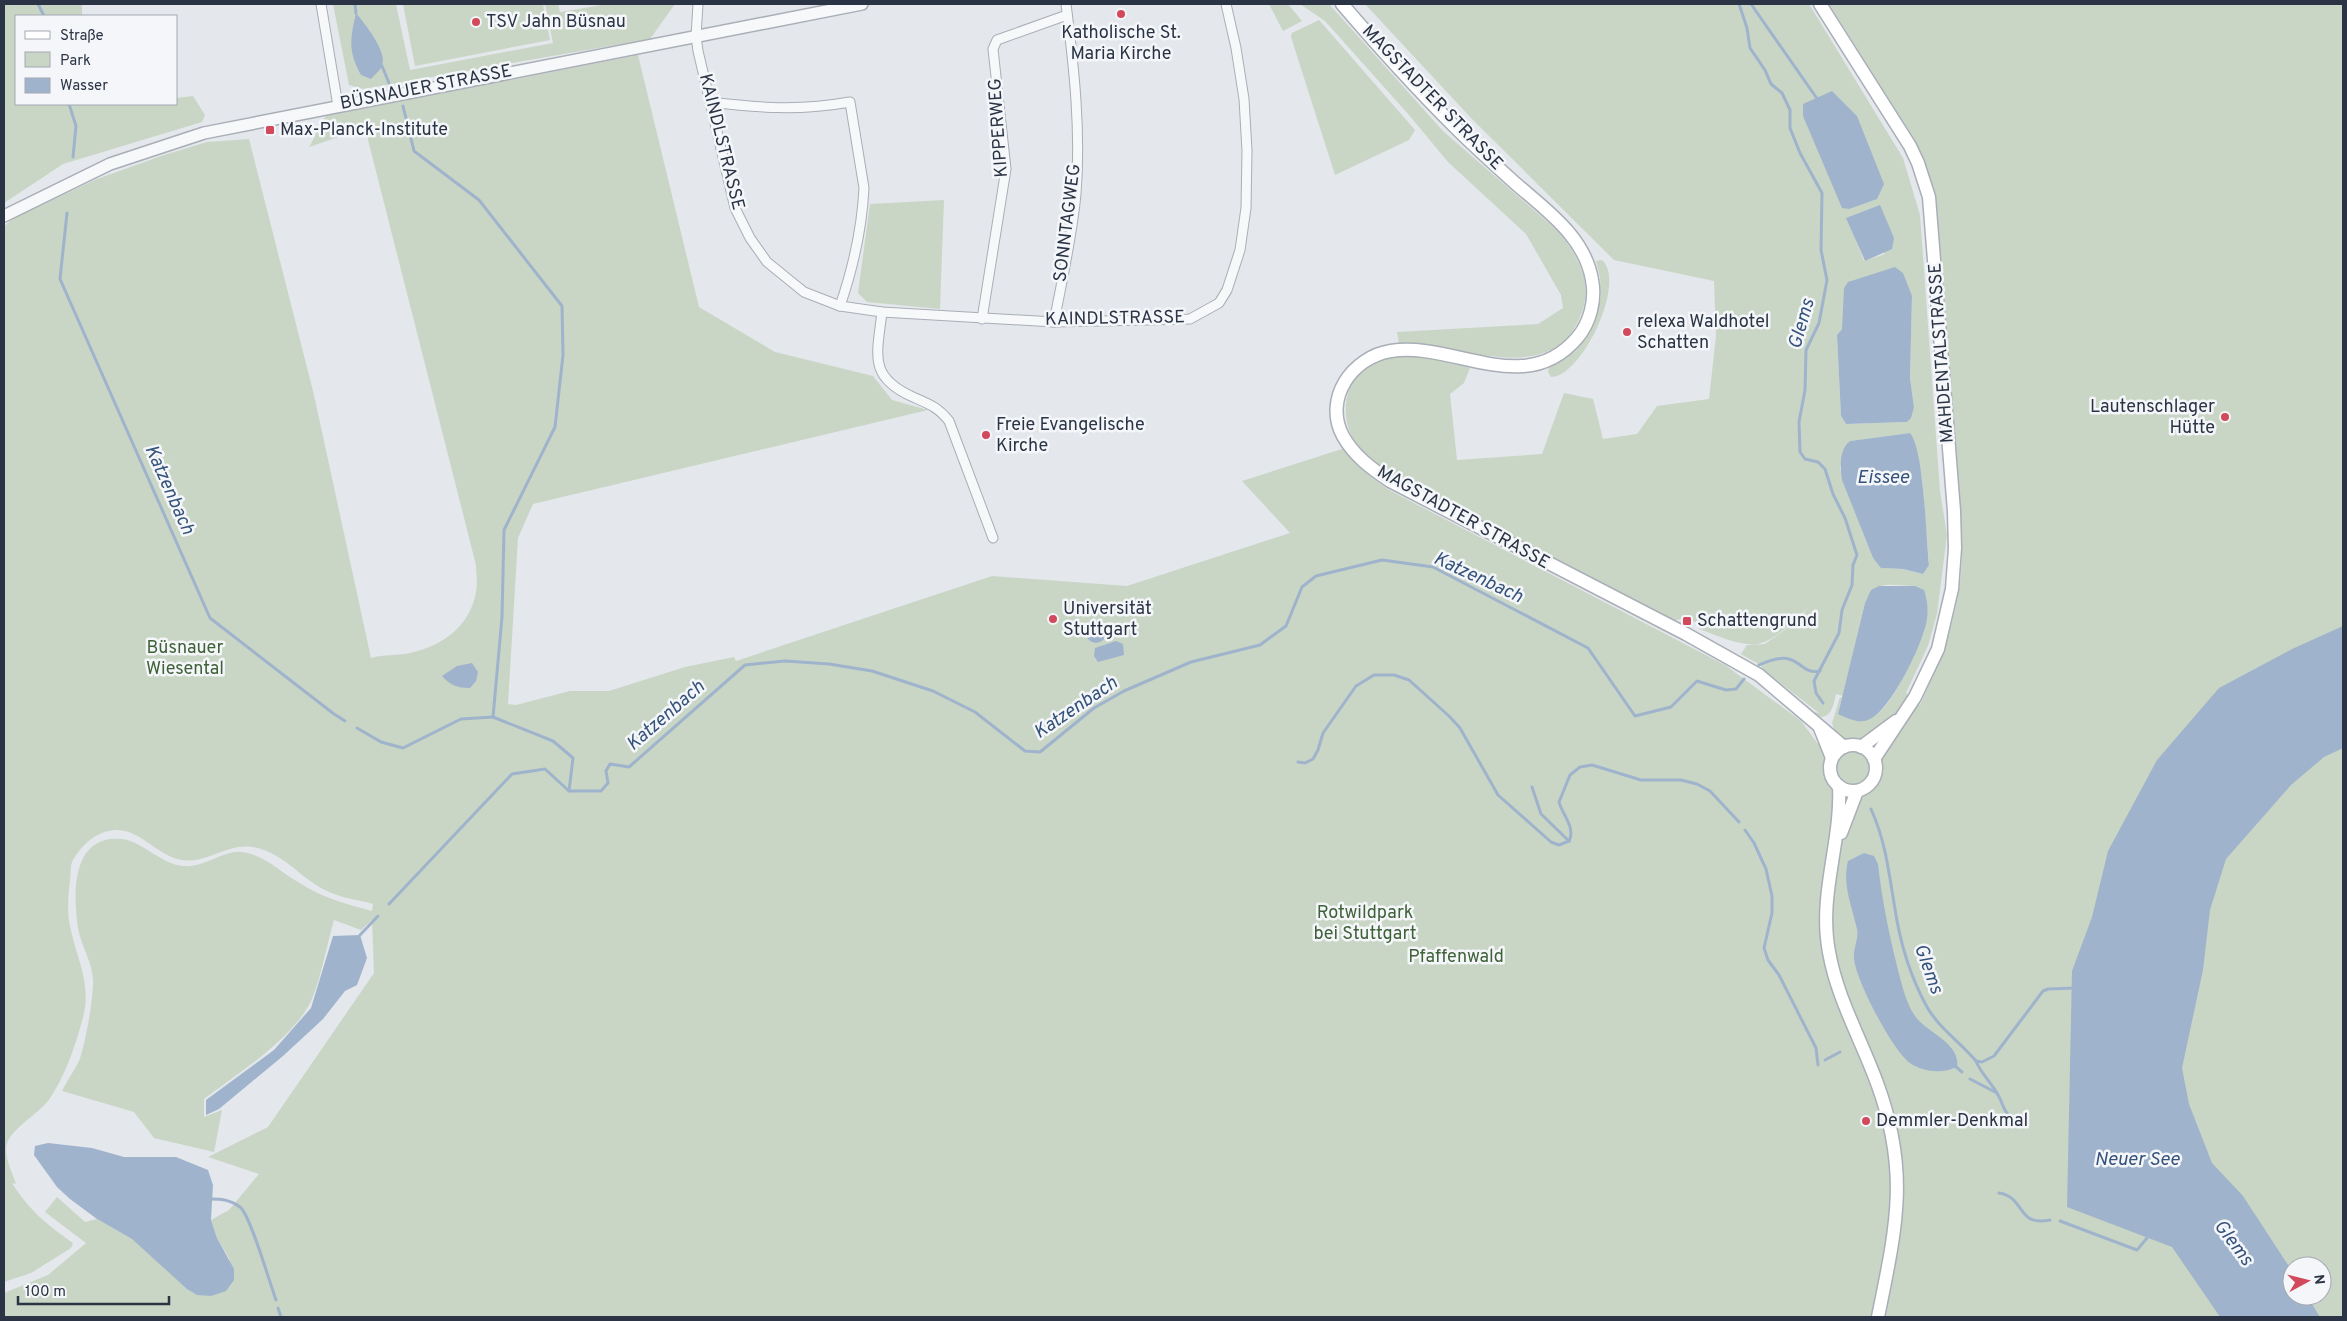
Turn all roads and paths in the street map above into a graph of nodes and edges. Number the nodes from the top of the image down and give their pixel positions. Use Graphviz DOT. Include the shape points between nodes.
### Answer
graph roads {
  1 [pos="321,4"];
  2 [pos="698,4"];
  3 [pos="862,4"];
  4 [pos="1066,4"];
  5 [pos="1226,4"];
  6 [pos="1342,4"];
  7 [pos="1820,4"];
  8 [pos="1067,15"];
  9 [pos="696,36"];
  10 [pos="710,102"];
  11 [pos="338,106"];
  12 [pos="4,216"];
  13 [pos="840,306"];
  14 [pos="882,312"];
  15 [pos="982,319"];
  16 [pos="1054,322"];
  17 [pos="992,538"];
  18 [pos="1899,720"];
  19 [pos="1820,728"];
  20 [pos="1861,746"];
  21 [pos="1844,747"];
  22 [pos="1832,758"];
  23 [pos="1874,759"];
  24 [pos="1839,786"];
  25 [pos="1857,791"];
  26 [pos="1831,864"];
  27 [pos="1878,1317"];
  1 -- 11 [label="street"];
  2 -- 9 [label="street, KAINDLSTRASSE"];
  3 -- 9 [label="street, BÜSNAUER STRASSE"];
  4 -- 8 [label="street, SONNTAGWEG"];
  5 -- 16 [label="street, KAINDLSTRASSE" via="1244,99 1247,151 1246,208 1240,250 1227,290 1218,303 1190,319"];
  6 -- 19 [label="main road, MAGSTADTER STRASSE" via="1456,128 1570,234 1588,265 1593,291 1589,316 1580,335 1560,354 1539,363 1504,366 1405,350 1389,351 1365,360 1347,377 1341,391 1338,419 1344,436 1360,458 1390,481 1759,675"];
  7 -- 18 [label="main road, MAHDENTALSTRASSE" via="1910,146 1924,180 1932,215 1954,511 1955,568 1938,649 1915,697"];
  8 -- 15 [label="street, KIPPERWEG" via="997,40 992,49 1006,169"];
  8 -- 16 [label="street, SONNTAGWEG" via="1078,147 1076,194"];
  9 -- 10 [label="street, KAINDLSTRASSE"];
  9 -- 11 [label="street, BÜSNAUER STRASSE"];
  10 -- 13 [label="street, KAINDLSTRASSE" via="735,208 750,238 768,262 804,292"];
  10 -- 13 [label="street" via="767,109 823,107 850,102 864,188 852,271"];
  11 -- 12 [label="street, BÜSNAUER STRASSE" via="176,141 110,164"];
  13 -- 14 [label="street, KAINDLSTRASSE"];
  14 -- 15 [label="street, KAINDLSTRASSE"];
  14 -- 17 [label="street" via="879,368 885,380 899,391 939,409 949,421"];
  15 -- 16 [label="street, KAINDLSTRASSE"];
  18 -- 20 [label="main road, MAHDENTALSTRASSE"];
  18 -- 23 [label="main road, MAHDENTALSTRASSE"];
  19 -- 21 [label="main road, MAGSTADTER STRASSE"];
  19 -- 22 [label="main road, MAGSTADTER STRASSE"];
  20 -- 21 [label="main road"];
  20 -- 23 [label="main road"];
  21 -- 22 [label="main road"];
  22 -- 24 [label="main road" via="1831,774"];
  23 -- 25 [label="main road" via="1876,768 1872,780"];
  24 -- 25 [label="main road"];
  24 -- 26 [label="main road"];
  25 -- 26 [label="main road"];
  26 -- 27 [label="main road" via="1825,902 1828,951 1846,1010 1883,1098 1898,1170 1896,1224"];
}
